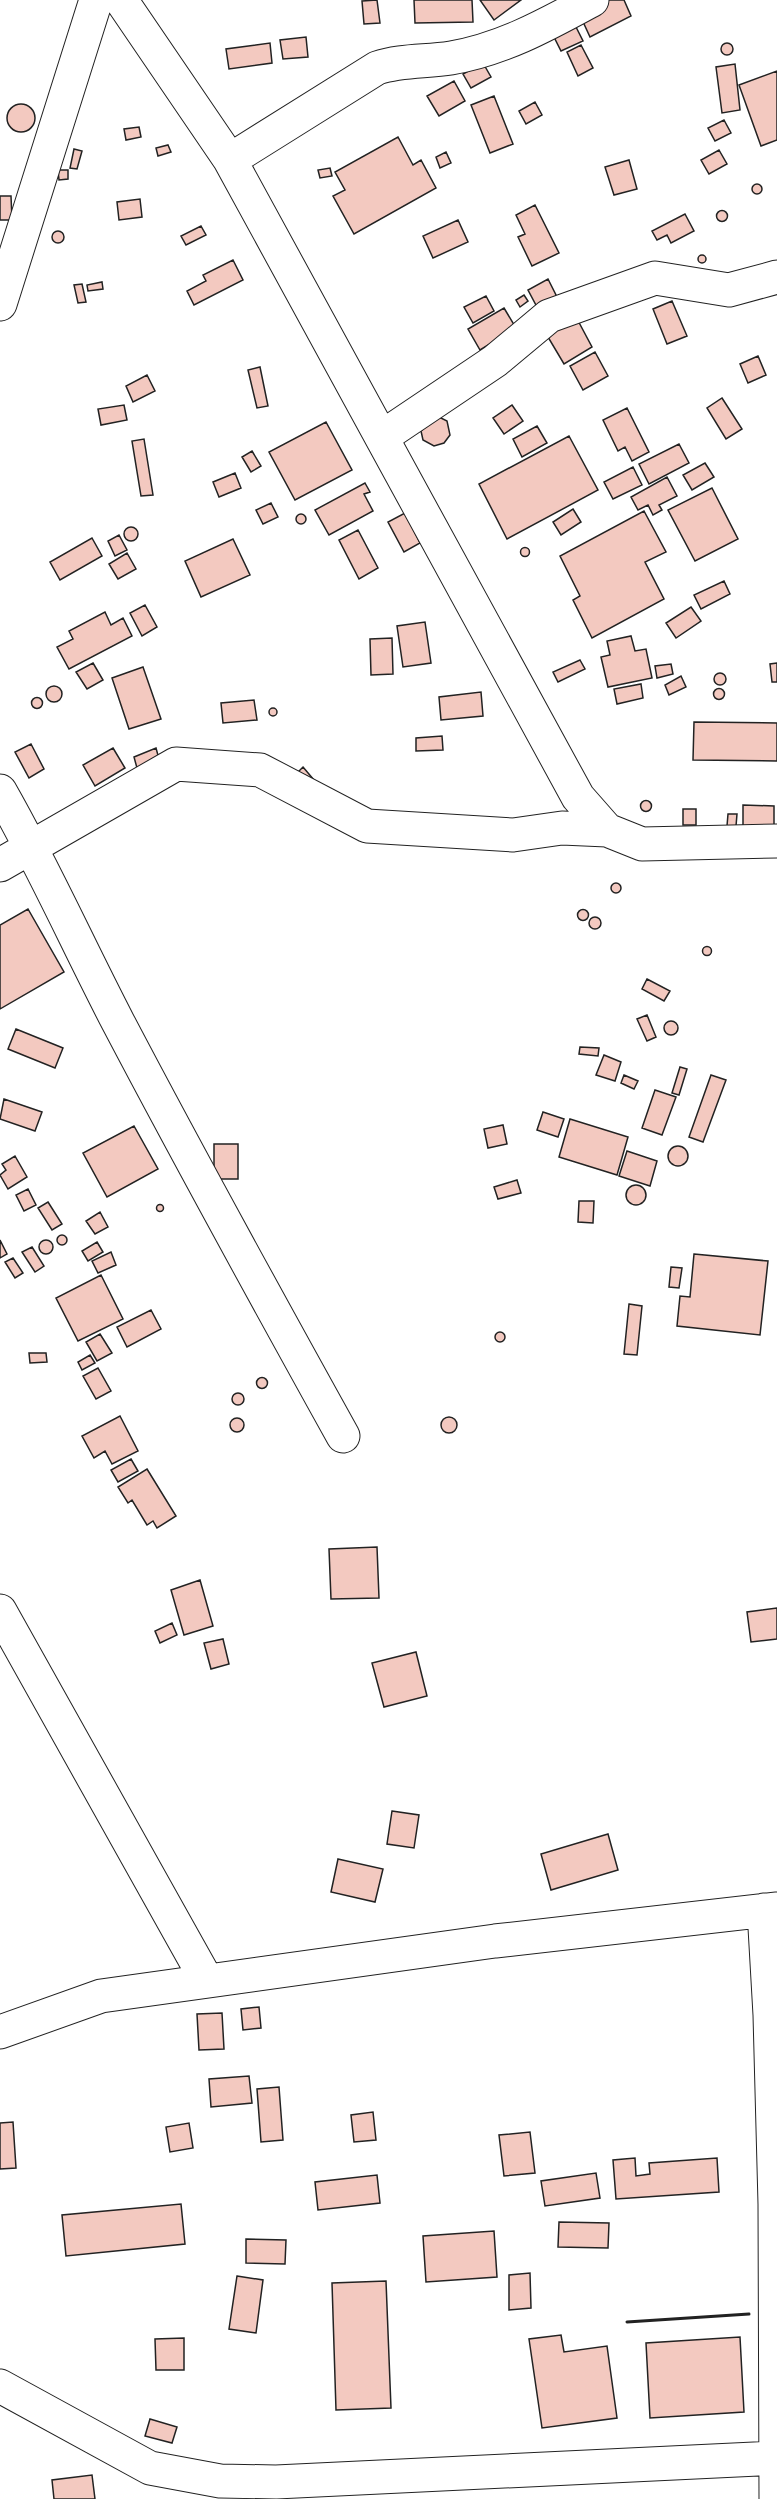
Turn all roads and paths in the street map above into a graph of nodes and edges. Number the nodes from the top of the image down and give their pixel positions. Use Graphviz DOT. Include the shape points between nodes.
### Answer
graph roads {
  1 [pos="96,0"];
  2 [pos="121,0"];
  3 [pos="592,0"];
  4 [pos="230,160"];
  5 [pos="777,277"];
  6 [pos="0,304"];
  7 [pos="382,437"];
  8 [pos="0,791"];
  9 [pos="607,830"];
  10 [pos="777,841"];
  11 [pos="32,847"];
  12 [pos="0,864"];
  13 [pos="344,1437"];
  14 [pos="0,1611"];
  15 [pos="771,1909"];
  16 [pos="207,1981"];
  17 [pos="0,2032"];
  18 [pos="0,2386"];
  19 [pos="776,2458"];
  20 [pos="277,2491"];
  21 [pos="776,2499"];
  1 -- 6 [label="street"];
  2 -- 4 [label="street"];
  3 -- 4 [label="street" via="530,34 493,48 450,58 394,62 377,68"];
  4 -- 7 [label="street"];
  5 -- 7 [label="street" via="729,290 655,278 549,316 495,361"];
  7 -- 9 [label="street" via="578,797"];
  8 -- 11 [label="street"];
  9 -- 10 [label="street" via="642,844"];
  9 -- 11 [label="street" via="562,828 513,835 367,826 260,770 176,764"];
  11 -- 12 [label="street"];
  11 -- 13 [label="street" via="187,1153"];
  14 -- 16 [label="street"];
  15 -- 16 [label="street" via="495,1941"];
  15 -- 19 [label="street"];
  16 -- 17 [label="street" via="100,1996"];
  18 -- 20 [label="street" via="150,2468"];
  19 -- 20 [label="street"];
  19 -- 21 [label="street"];
}
